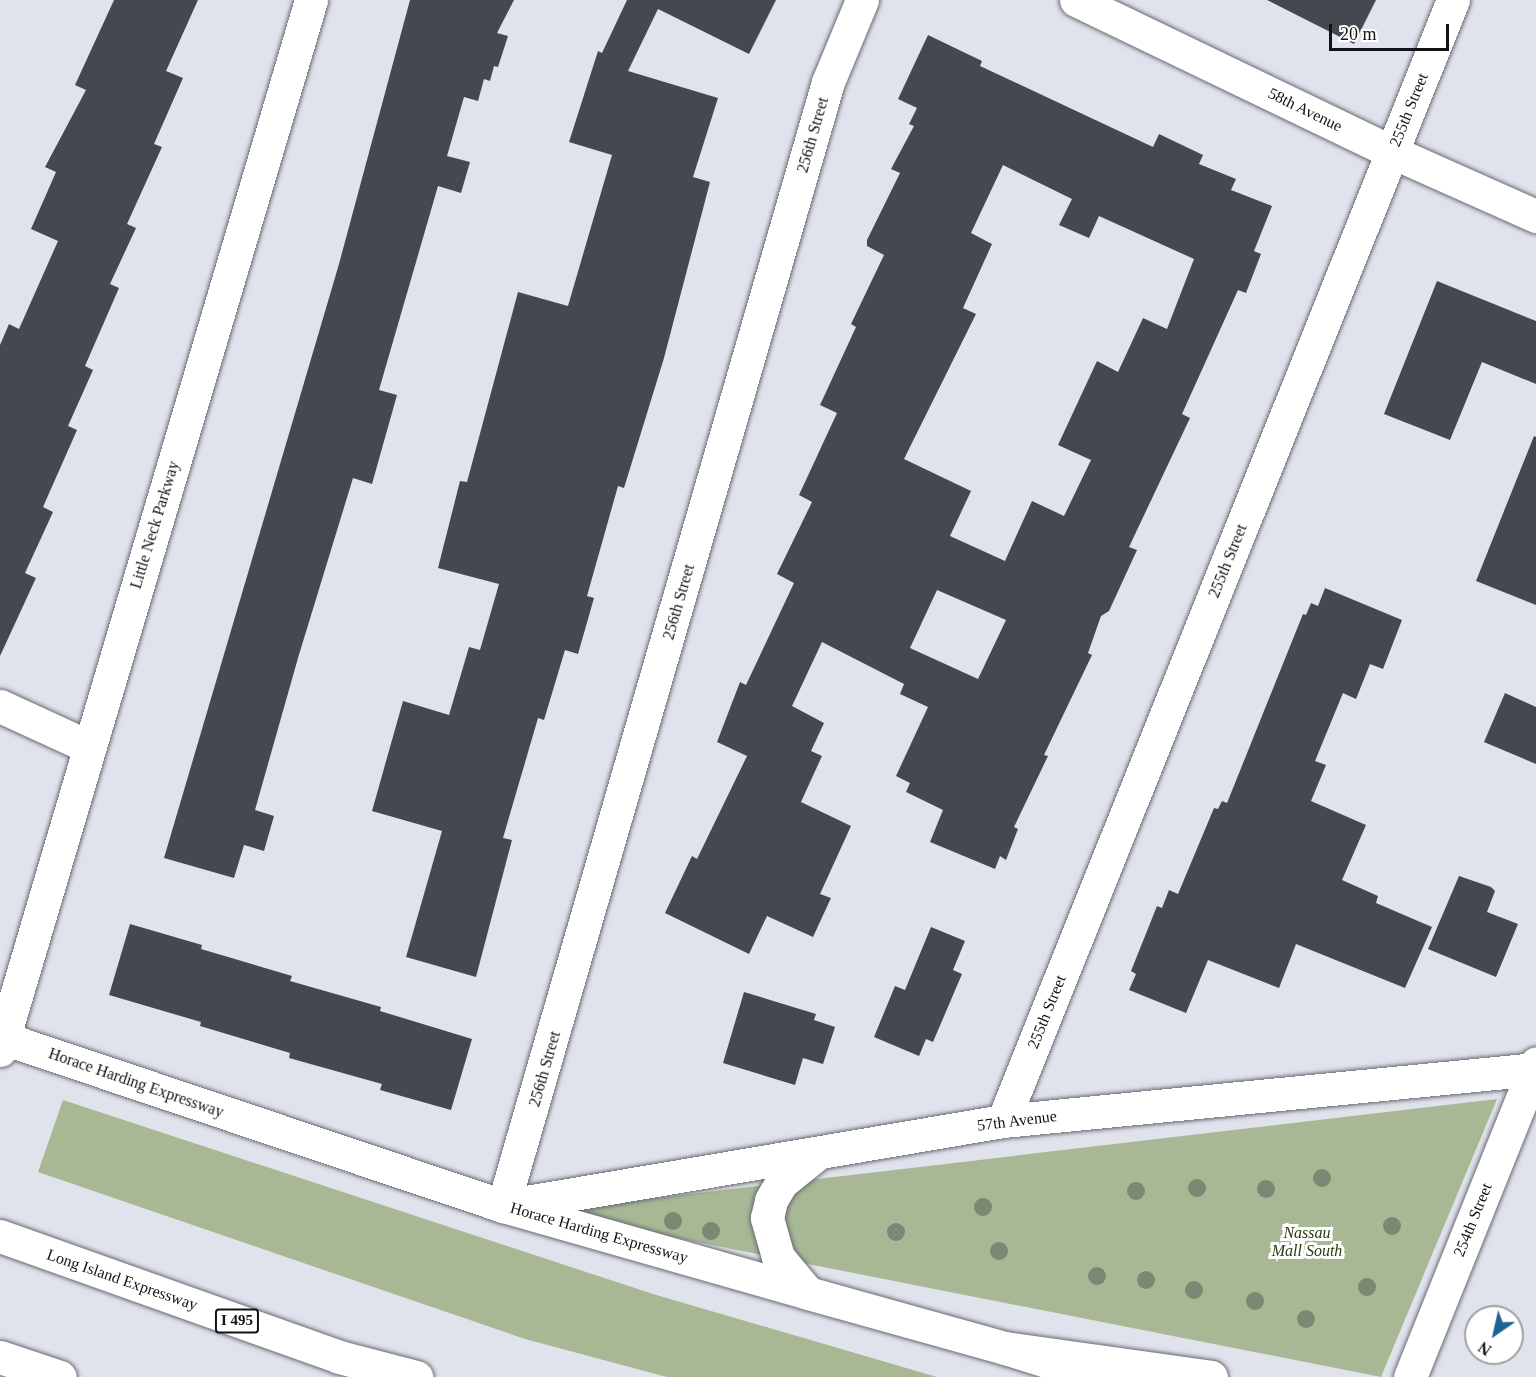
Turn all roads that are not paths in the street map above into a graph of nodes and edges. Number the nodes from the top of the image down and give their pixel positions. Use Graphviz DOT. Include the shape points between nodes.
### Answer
graph roads {
  1 [pos="311,0"];
  2 [pos="862,0"];
  3 [pos="1076,0"];
  4 [pos="1453,0"];
  5 [pos="1392,152"];
  6 [pos="1536,216"];
  7 [pos="0,706"];
  8 [pos="89,747"];
  9 [pos="1,1042"];
  10 [pos="1535,1067"];
  11 [pos="1003,1121"];
  12 [pos="819,1153"];
  13 [pos="503,1206"];
  14 [pos="0,1236"];
  15 [pos="808,1293"];
  16 [pos="1005,1348"];
  17 [pos="15,1362"];
  18 [pos="60,1377"];
  19 [pos="416,1377"];
  20 [pos="1097,1377"];
  21 [pos="1211,1377"];
  22 [pos="1410,1377"];
  1 -- 8 [label="main road, Little Neck Parkway"];
  2 -- 13 [label="main road, 256th Street" via="828,82"];
  3 -- 5 [label="main road, 58th Avenue"];
  4 -- 5 [label="main road, 255th Street"];
  5 -- 6 [label="main road, 58th Avenue"];
  5 -- 11 [label="main road, 255th Street"];
  7 -- 8 [label="main road"];
  8 -- 9 [label="main road, Little Neck Parkway"];
  9 -- 13 [label="main road, Horace Harding Expressway"];
  10 -- 11 [label="main road, 57th Avenue"];
  10 -- 22 [label="main road, 254th Street"];
  11 -- 12 [label="main road, 57th Avenue"];
  12 -- 13 [label="main road, 57th Avenue"];
  12 -- 15 [label="main road" via="782,1182 771,1200 767,1218 769,1239 778,1257"];
  13 -- 15 [label="main road, Horace Harding Expressway"];
  14 -- 19 [label="main road, Long Island Expressway / I 495" via="339,1357"];
  15 -- 16 [label="main road, Horace Harding Expressway"];
  16 -- 20 [label="main road"];
  16 -- 21 [label="main road, Horace Harding Expressway"];
  17 -- 18 [label="main road"];
}
